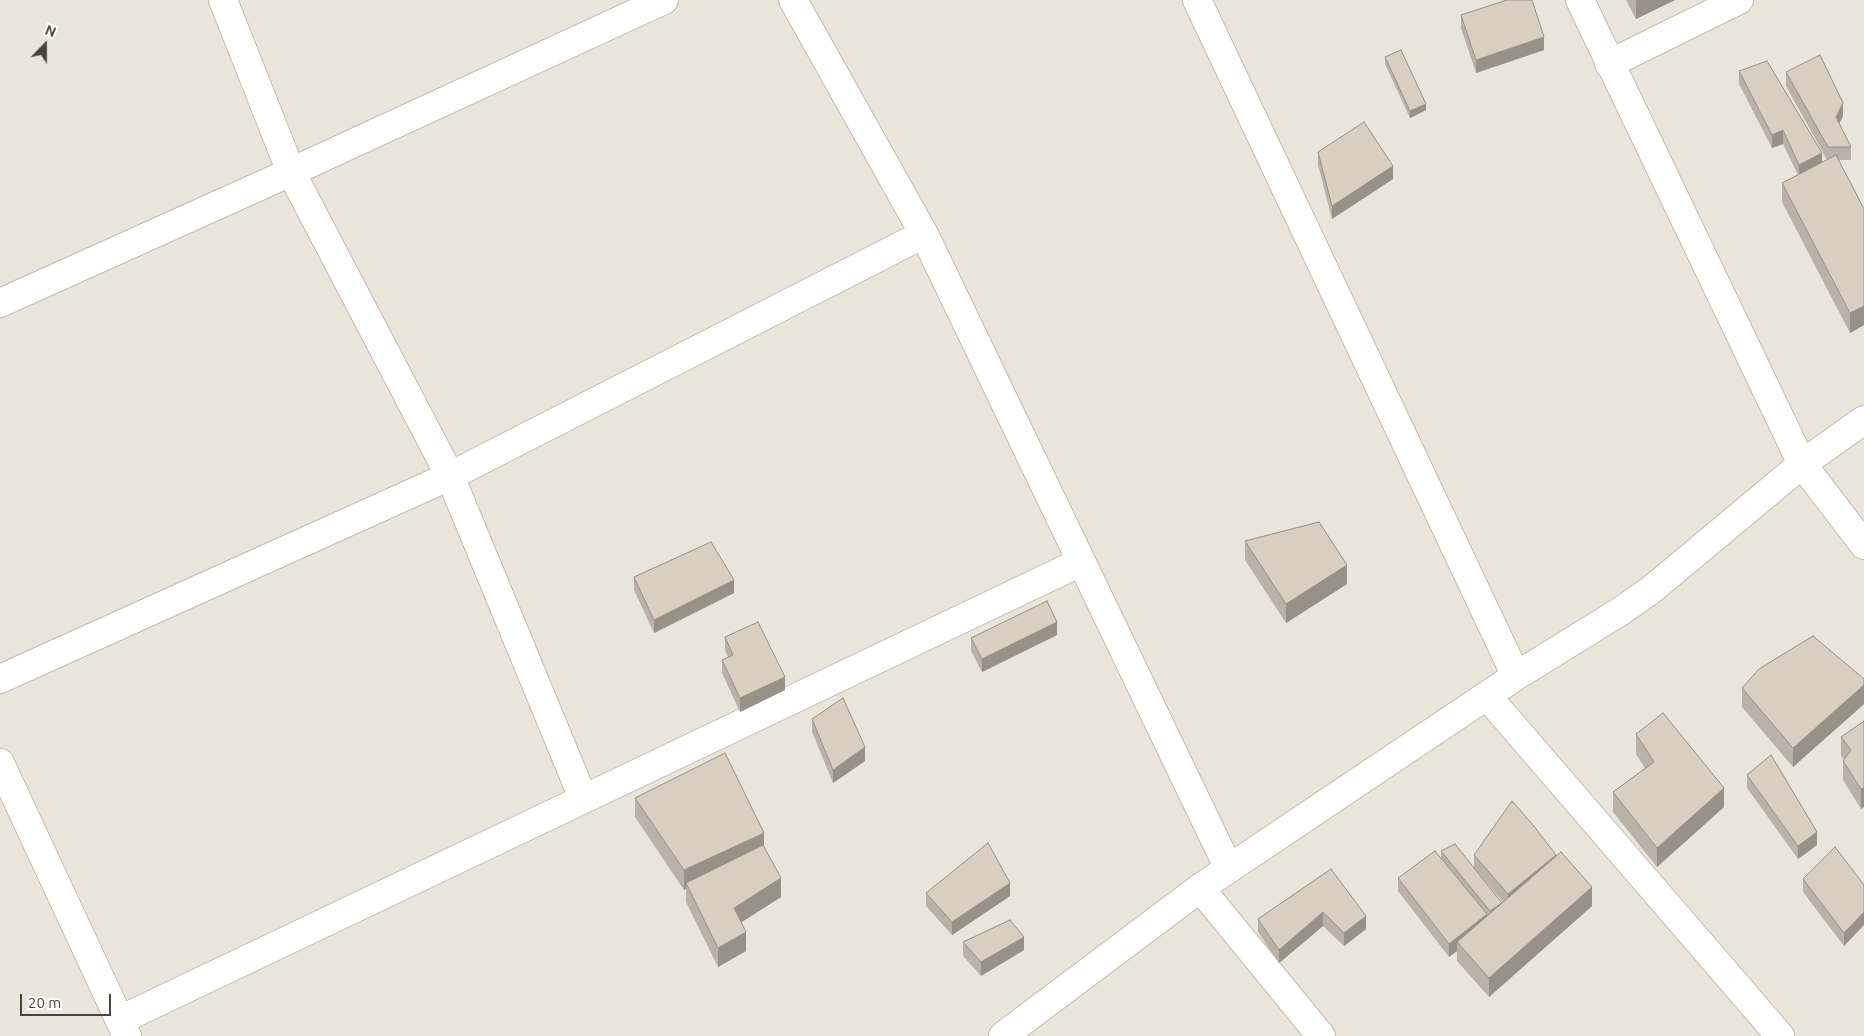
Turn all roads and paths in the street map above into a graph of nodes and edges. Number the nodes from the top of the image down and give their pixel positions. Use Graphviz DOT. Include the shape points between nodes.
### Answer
graph roads {
  1 [pos="223,0"];
  2 [pos="664,0"];
  3 [pos="793,0"];
  4 [pos="1198,0"];
  5 [pos="1580,0"];
  6 [pos="1740,0"];
  7 [pos="1609,64"];
  8 [pos="291,172"];
  9 [pos="924,234"];
  10 [pos="0,303"];
  11 [pos="1864,420"];
  12 [pos="1802,464"];
  13 [pos="450,476"];
  14 [pos="1864,545"];
  15 [pos="1081,562"];
  16 [pos="1516,676"];
  17 [pos="0,680"];
  18 [pos="1488,696"];
  19 [pos="0,763"];
  20 [pos="583,798"];
  21 [pos="1229,869"];
  22 [pos="1200,888"];
  23 [pos="123,1028"];
  24 [pos="1003,1036"];
  25 [pos="1321,1036"];
  26 [pos="1780,1036"];
  1 -- 8 [label="street"];
  2 -- 8 [label="street"];
  3 -- 9 [label="street"];
  4 -- 16 [label="street"];
  5 -- 7 [label="street"];
  6 -- 7 [label="street"];
  7 -- 12 [label="street"];
  8 -- 10 [label="street"];
  8 -- 13 [label="street"];
  9 -- 13 [label="street"];
  9 -- 15 [label="street"];
  11 -- 12 [label="street"];
  12 -- 14 [label="street"];
  12 -- 16 [label="street" via="1651,590"];
  13 -- 17 [label="street"];
  13 -- 20 [label="street"];
  15 -- 20 [label="street"];
  15 -- 21 [label="street"];
  16 -- 18 [label="street"];
  18 -- 21 [label="street"];
  18 -- 26 [label="street"];
  19 -- 23 [label="street"];
  20 -- 23 [label="street"];
  21 -- 22 [label="street"];
  22 -- 24 [label="street"];
  22 -- 25 [label="street"];
}
